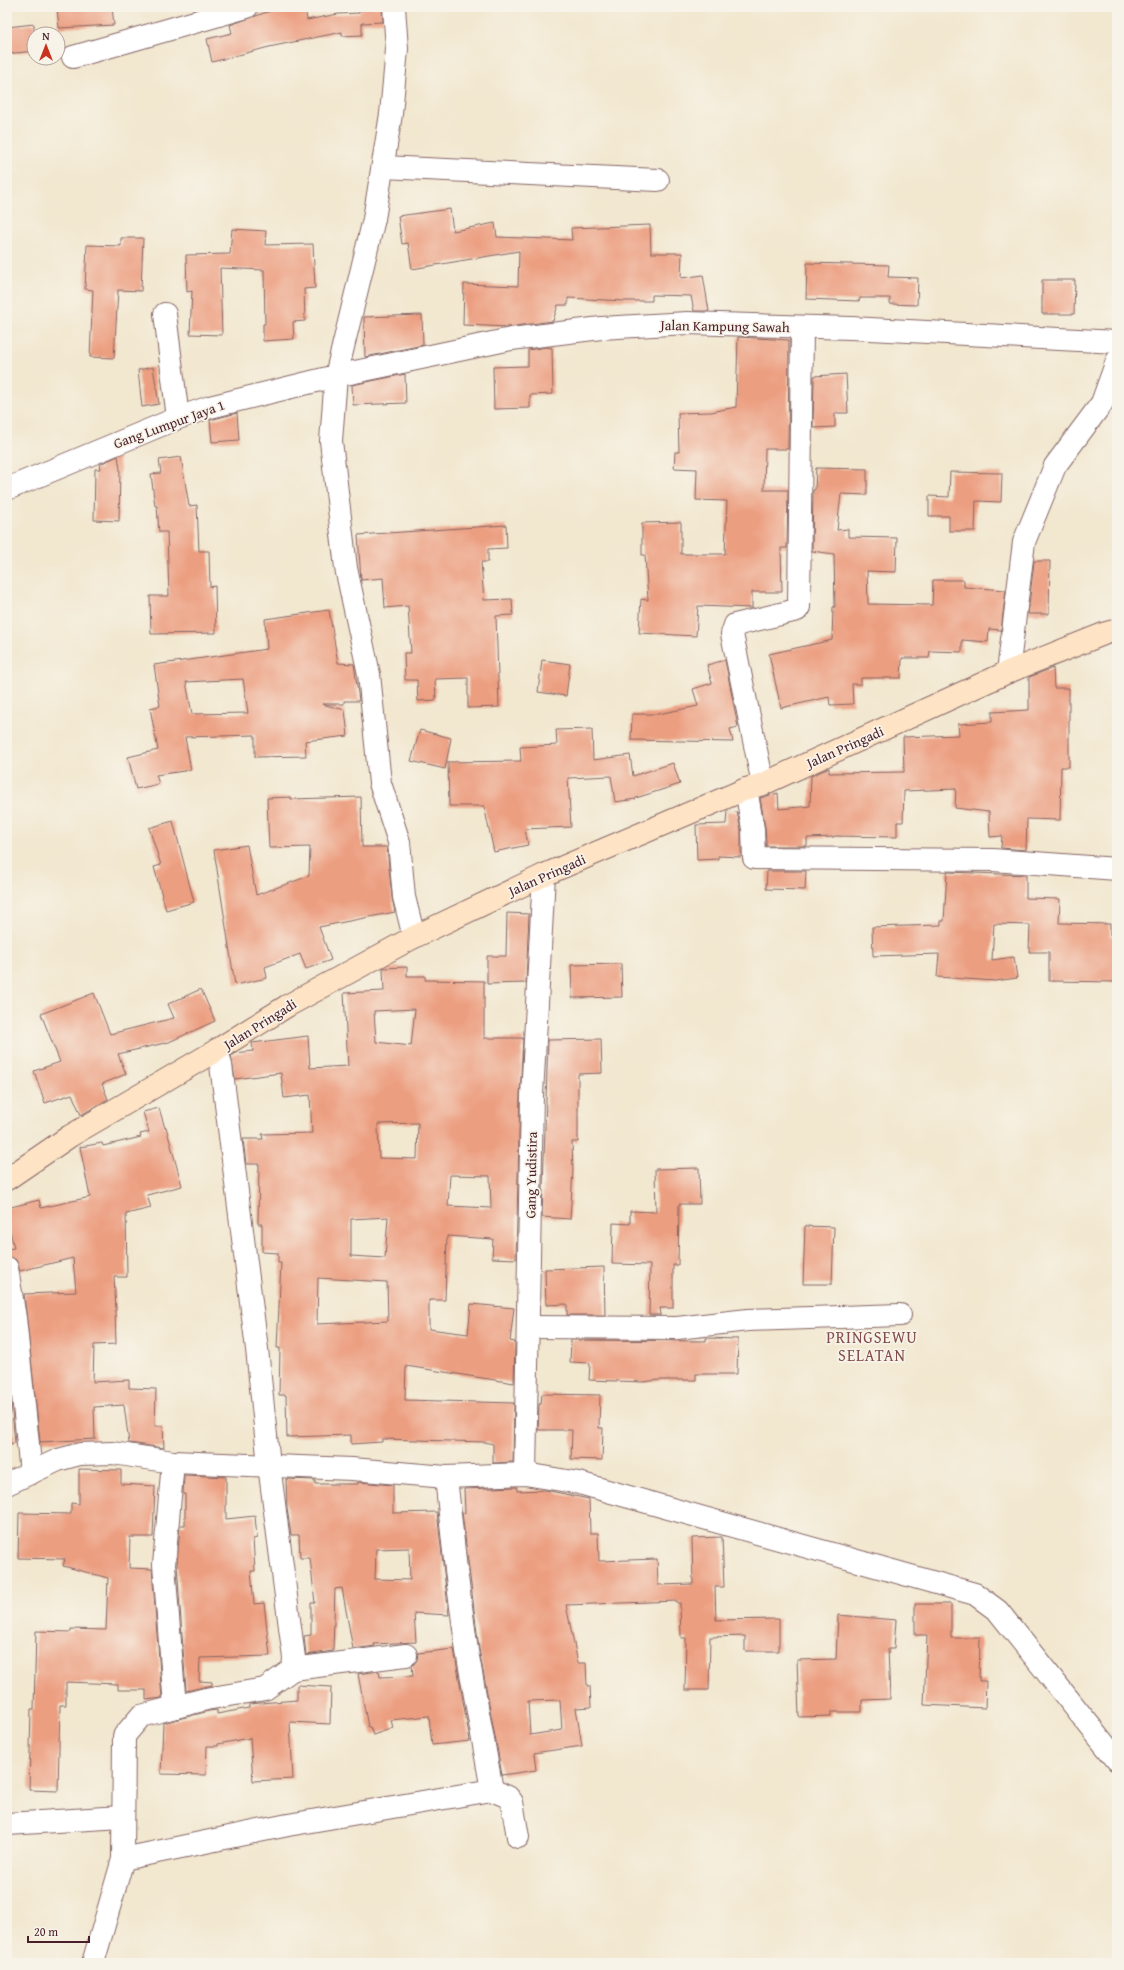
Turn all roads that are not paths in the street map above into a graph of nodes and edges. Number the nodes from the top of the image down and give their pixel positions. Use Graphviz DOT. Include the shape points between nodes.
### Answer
graph roads {
  1 [pos="247,7"];
  2 [pos="394,7"];
  3 [pos="73,57"];
  4 [pos="383,167"];
  5 [pos="658,180"];
  6 [pos="165,314"];
  7 [pos="802,327"];
  8 [pos="1117,342"];
  9 [pos="1117,361"];
  10 [pos="336,376"];
  11 [pos="178,418"];
  12 [pos="7,489"];
  13 [pos="1117,630"];
  14 [pos="1008,672"];
  15 [pos="755,787"];
  16 [pos="1117,869"];
  17 [pos="544,875"];
  18 [pos="414,937"];
  19 [pos="217,1050"];
  20 [pos="7,1179"];
  21 [pos="7,1268"];
  22 [pos="900,1315"];
  23 [pos="529,1327"];
  24 [pos="173,1462"];
  25 [pos="268,1465"];
  26 [pos="31,1473"];
  27 [pos="525,1474"];
  28 [pos="446,1477"];
  29 [pos="7,1484"];
  30 [pos="406,1655"];
  31 [pos="293,1669"];
  32 [pos="175,1707"];
  33 [pos="1117,1760"];
  34 [pos="492,1790"];
  35 [pos="122,1817"];
  36 [pos="7,1824"];
  37 [pos="518,1837"];
  38 [pos="122,1859"];
  39 [pos="93,1963"];
  1 -- 3 [label="street"];
  2 -- 4 [label="street" via="397,49"];
  4 -- 5 [label="street"];
  4 -- 10 [label="street" via="374,219"];
  6 -- 11 [label="street"];
  7 -- 8 [label="street, Jalan Kampung Sawah"];
  7 -- 10 [label="street, Jalan Kampung Sawah" via="687,323 602,328 472,346"];
  7 -- 15 [label="street" via="799,607 797,610 735,625 732,634"];
  9 -- 14 [label="street" via="1102,403 1055,466 1024,542"];
  10 -- 11 [label="street, Gang Lumpur Jaya 1" via="210,407"];
  10 -- 18 [label="street" via="331,441 346,568 369,674 380,784 399,842 404,897"];
  11 -- 12 [label="street, Gang Lumpur Jaya 1"];
  13 -- 14 [label="street, Jalan Pringadi"];
  14 -- 15 [label="street, Jalan Pringadi"];
  15 -- 16 [label="street" via="752,829 754,858 993,860"];
  15 -- 17 [label="street, Jalan Pringadi"];
  17 -- 18 [label="street, Jalan Pringadi"];
  17 -- 23 [label="street, Gang Yudistira" via="532,1095"];
  18 -- 19 [label="street, Jalan Pringadi" via="287,1006"];
  19 -- 20 [label="street, Jalan Pringadi" via="70,1136"];
  19 -- 25 [label="street" via="246,1255"];
  21 -- 26 [label="street" via="15,1318"];
  22 -- 23 [label="street" via="748,1320 677,1328"];
  23 -- 27 [label="street, Gang Yudistira"];
  24 -- 25 [label="street"];
  24 -- 26 [label="street" via="113,1453 80,1454 58,1460"];
  24 -- 32 [label="street" via="164,1565"];
  25 -- 28 [label="street"];
  25 -- 31 [label="street" via="294,1658"];
  26 -- 29 [label="street"];
  27 -- 28 [label="street"];
  27 -- 33 [label="street" via="579,1483 975,1594 998,1611"];
  28 -- 34 [label="street" via="466,1643"];
  30 -- 31 [label="street"];
  31 -- 32 [label="street" via="266,1689"];
  32 -- 35 [label="street" via="141,1716 124,1736"];
  34 -- 37 [label="street" via="508,1797 512,1802"];
  34 -- 38 [label="street" via="288,1825"];
  35 -- 36 [label="street"];
  35 -- 38 [label="street"];
  38 -- 39 [label="street"];
}
